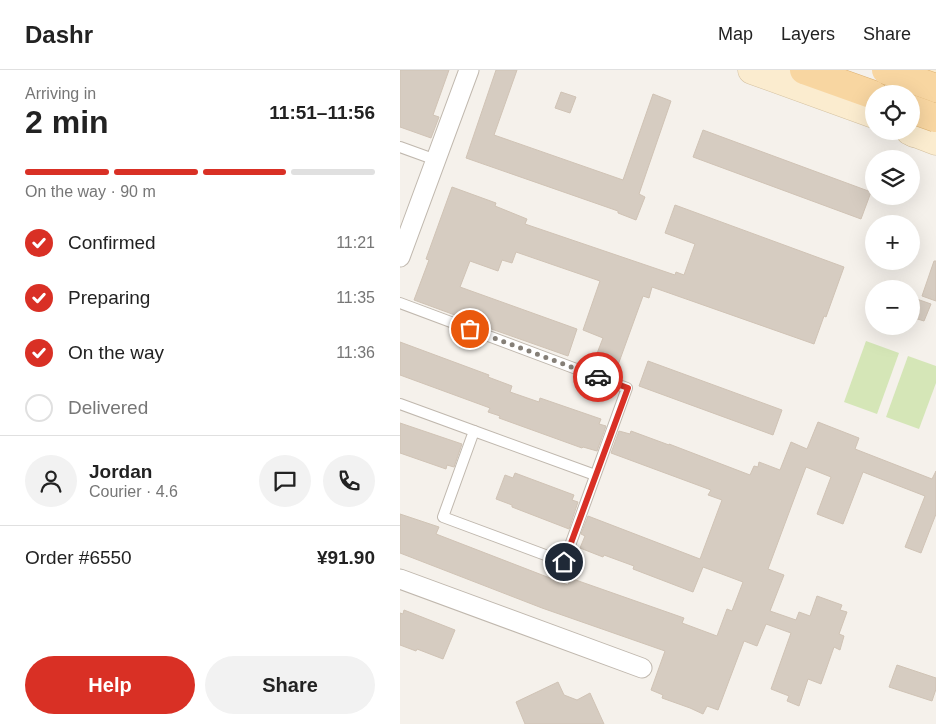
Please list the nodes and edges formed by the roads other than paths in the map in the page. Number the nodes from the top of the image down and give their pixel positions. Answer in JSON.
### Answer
{"nodes":[{"id":1,"x":469,"y":70,"type":"edge"},
{"id":2,"x":752,"y":70,"type":"edge"},
{"id":3,"x":804,"y":70,"type":"edge"},
{"id":4,"x":886,"y":70,"type":"edge"},
{"id":5,"x":936,"y":70,"type":"edge"},
{"id":6,"x":936,"y":88,"type":"edge"},
{"id":7,"x":865,"y":92,"type":"edge"},
{"id":8,"x":865,"y":111,"type":"edge"},
{"id":9,"x":924,"y":127,"type":"edge"},
{"id":10,"x":400,"y":147,"type":"edge"},
{"id":11,"x":436,"y":160,"type":"junction"},
{"id":12,"x":400,"y":257,"type":"edge"},
{"id":13,"x":400,"y":303,"type":"edge"},
{"id":14,"x":400,"y":404,"type":"edge"},
{"id":15,"x":474,"y":431,"type":"junction"},
{"id":16,"x":596,"y":476,"type":"junction"},
{"id":17,"x":400,"y":579,"type":"edge"},
{"id":18,"x":642,"y":668,"type":"dead end"}],
"edges":[{"from":1,"to":11,"type":"street"},
{"from":2,"to":8,"type":"main road"},
{"from":3,"to":7,"type":"main road"},
{"from":4,"to":6,"type":"main road","bridge":true},
{"from":5,"to":9,"type":"main road"},
{"from":10,"to":11,"type":"lane"},
{"from":11,"to":12,"type":"street"},
{"from":13,"to":16,"type":"lane"},
{"from":14,"to":15,"type":"lane"},
{"from":15,"to":16,"type":"lane"},
{"from":15,"to":16,"type":"lane"},
{"from":17,"to":18,"type":"street"}]}
